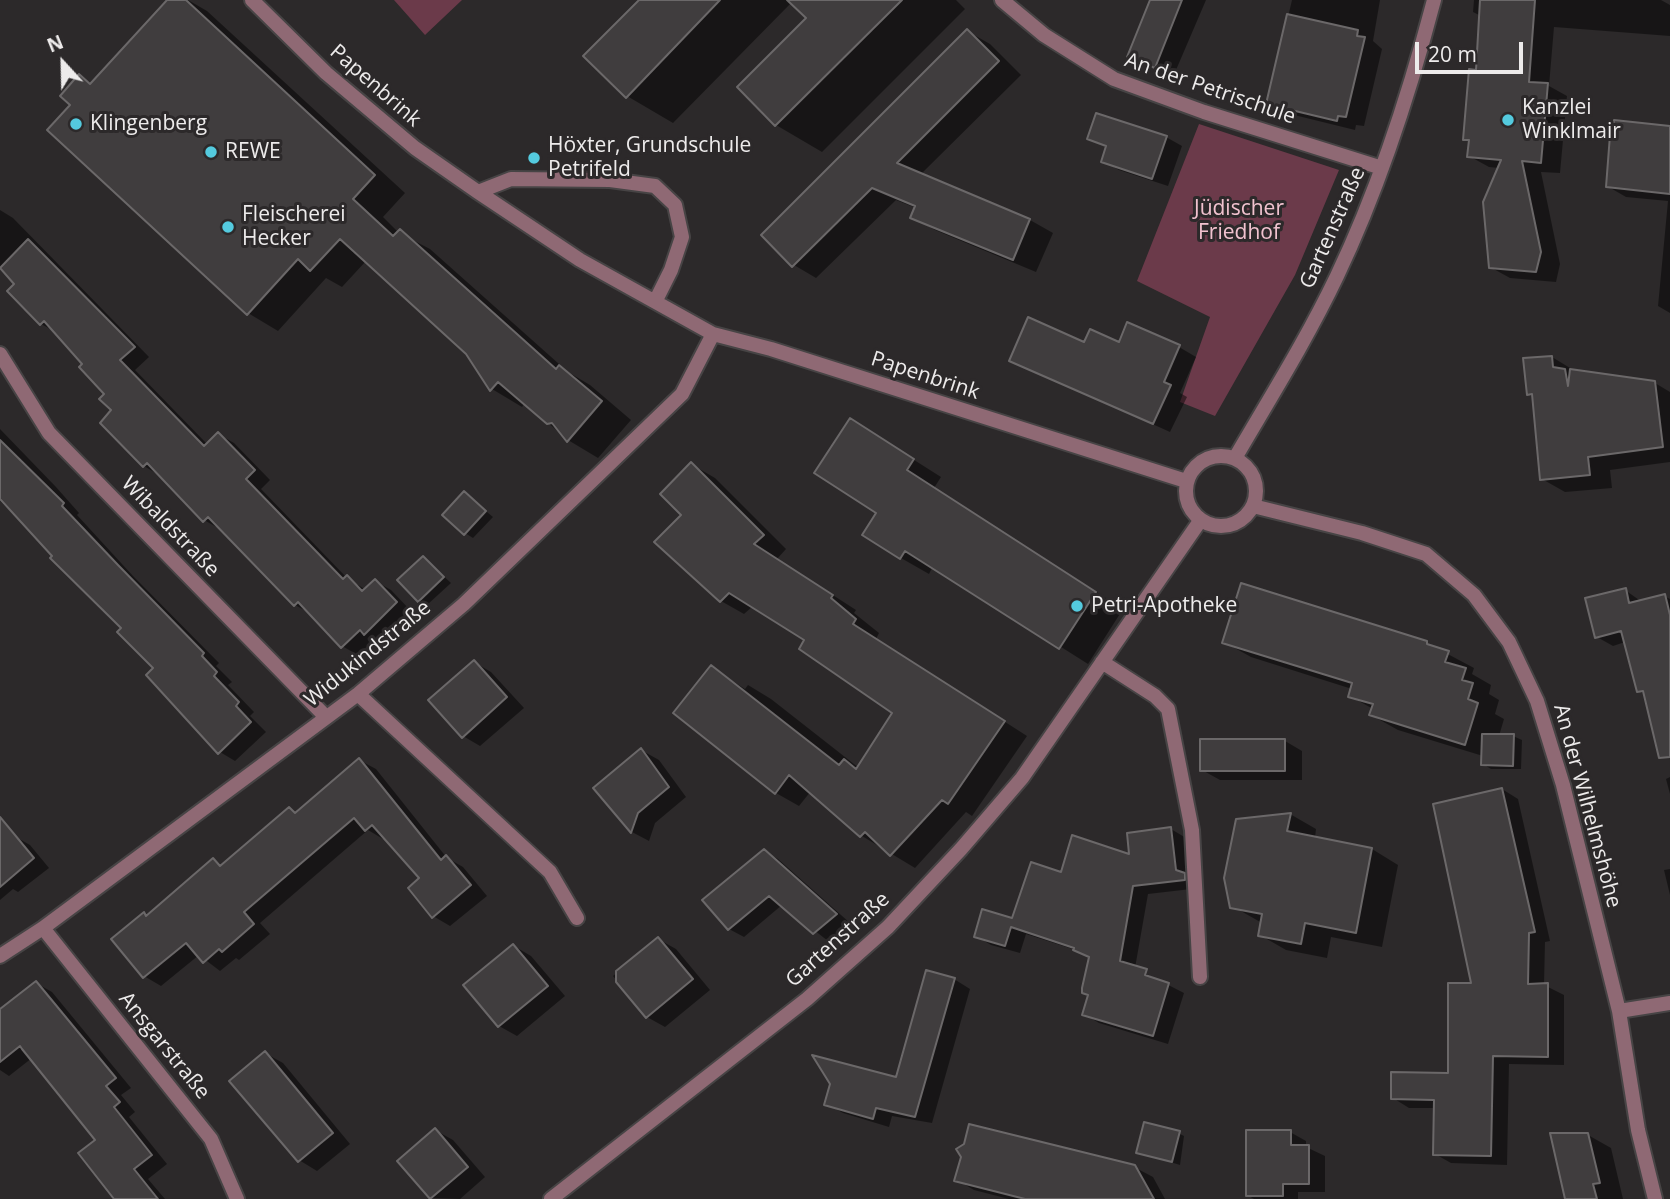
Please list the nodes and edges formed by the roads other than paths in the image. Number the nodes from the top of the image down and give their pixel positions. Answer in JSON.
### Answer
{"nodes":[{"id":1,"x":252,"y":0,"type":"edge"},
{"id":2,"x":1002,"y":0,"type":"edge"},
{"id":3,"x":1434,"y":0,"type":"edge"},
{"id":4,"x":1382,"y":168,"type":"junction"},
{"id":5,"x":478,"y":192,"type":"junction"},
{"id":6,"x":656,"y":300,"type":"junction"},
{"id":7,"x":713,"y":334,"type":"junction"},
{"id":8,"x":0,"y":354,"type":"edge"},
{"id":9,"x":1235,"y":458,"type":"junction"},
{"id":10,"x":1186,"y":481,"type":"junction"},
{"id":11,"x":1253,"y":506,"type":"junction"},
{"id":12,"x":1200,"y":520,"type":"junction"},
{"id":13,"x":1102,"y":662,"type":"junction"},
{"id":14,"x":358,"y":694,"type":"junction"},
{"id":15,"x":325,"y":716,"type":"junction"},
{"id":16,"x":577,"y":918,"type":"dead end"},
{"id":17,"x":43,"y":928,"type":"junction"},
{"id":18,"x":0,"y":956,"type":"edge"},
{"id":19,"x":1200,"y":977,"type":"dead end"},
{"id":20,"x":1670,"y":1003,"type":"edge"},
{"id":21,"x":1619,"y":1011,"type":"junction"},
{"id":22,"x":237,"y":1199,"type":"edge"},
{"id":23,"x":551,"y":1199,"type":"edge"},
{"id":24,"x":1656,"y":1199,"type":"edge"}],
"edges":[{"from":1,"to":5,"type":"street","name":"Papenbrink"},
{"from":2,"to":4,"type":"street","name":"An der Petrischule"},
{"from":3,"to":4,"type":"street","name":"Gartenstraße"},
{"from":4,"to":9,"type":"street","name":"Gartenstraße"},
{"from":5,"to":6,"type":"street","name":"Papenbrink"},
{"from":5,"to":6,"type":"street"},
{"from":6,"to":7,"type":"street","name":"Papenbrink"},
{"from":7,"to":10,"type":"street","name":"Papenbrink"},
{"from":7,"to":14,"type":"street","name":"Widukindstraße"},
{"from":8,"to":15,"type":"street","name":"Wibaldstraße"},
{"from":9,"to":10,"type":"street"},
{"from":9,"to":11,"type":"street"},
{"from":10,"to":12,"type":"street"},
{"from":11,"to":12,"type":"street"},
{"from":11,"to":21,"type":"street","name":"An der Wilhelmshöhe"},
{"from":12,"to":13,"type":"street","name":"Gartenstraße"},
{"from":13,"to":19,"type":"street"},
{"from":13,"to":23,"type":"street","name":"Gartenstraße"},
{"from":14,"to":15,"type":"street","name":"Widukindstraße"},
{"from":14,"to":16,"type":"street"},
{"from":15,"to":17,"type":"street","name":"Widukindstraße"},
{"from":17,"to":18,"type":"street","name":"Widukindstraße"},
{"from":17,"to":22,"type":"street","name":"Ansgarstraße"},
{"from":20,"to":21,"type":"street"},
{"from":21,"to":24,"type":"street","name":"An der Wilhelmshöhe"}]}
